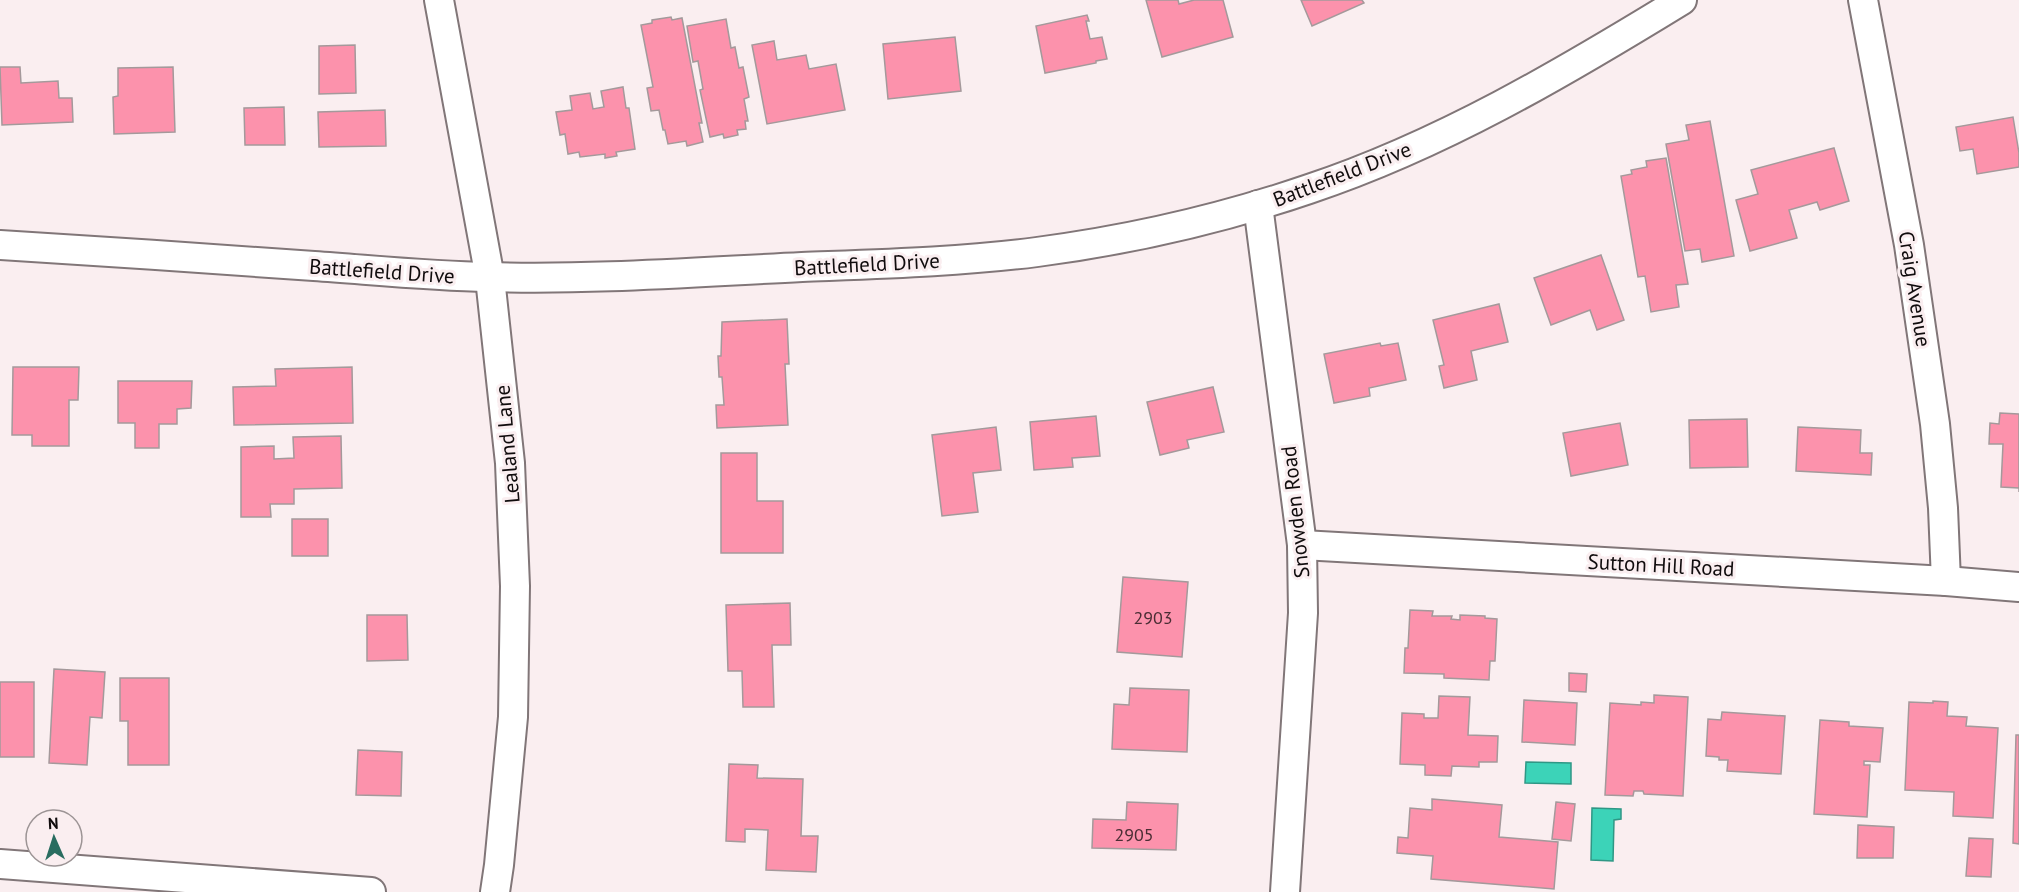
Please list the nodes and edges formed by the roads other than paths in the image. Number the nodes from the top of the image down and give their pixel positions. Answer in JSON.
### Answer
{"nodes":[{"id":1,"x":439,"y":0,"type":"edge"},
{"id":2,"x":1682,"y":0,"type":"edge"},
{"id":3,"x":1863,"y":0,"type":"edge"},
{"id":4,"x":1258,"y":205,"type":"junction"},
{"id":5,"x":0,"y":245,"type":"edge"},
{"id":6,"x":490,"y":278,"type":"junction"},
{"id":7,"x":1302,"y":545,"type":"junction"},
{"id":8,"x":1946,"y":581,"type":"junction"},
{"id":9,"x":2019,"y":587,"type":"edge"},
{"id":10,"x":0,"y":864,"type":"edge"},
{"id":11,"x":371,"y":892,"type":"edge"},
{"id":12,"x":495,"y":892,"type":"edge"},
{"id":13,"x":1285,"y":892,"type":"edge"}],
"edges":[{"from":1,"to":6,"type":"street","name":"Lealand Lane"},
{"from":2,"to":4,"type":"street","name":"Battlefield Drive"},
{"from":3,"to":8,"type":"street","name":"Craig Avenue"},
{"from":4,"to":6,"type":"street","name":"Battlefield Drive"},
{"from":4,"to":7,"type":"street","name":"Snowden Road"},
{"from":5,"to":6,"type":"street","name":"Battlefield Drive"},
{"from":6,"to":12,"type":"street","name":"Lealand Lane"},
{"from":7,"to":8,"type":"street","name":"Sutton Hill Road"},
{"from":7,"to":13,"type":"street","name":"Snowden Road"},
{"from":8,"to":9,"type":"street","name":"Sutton Hill Road"},
{"from":10,"to":11,"type":"street"}]}
